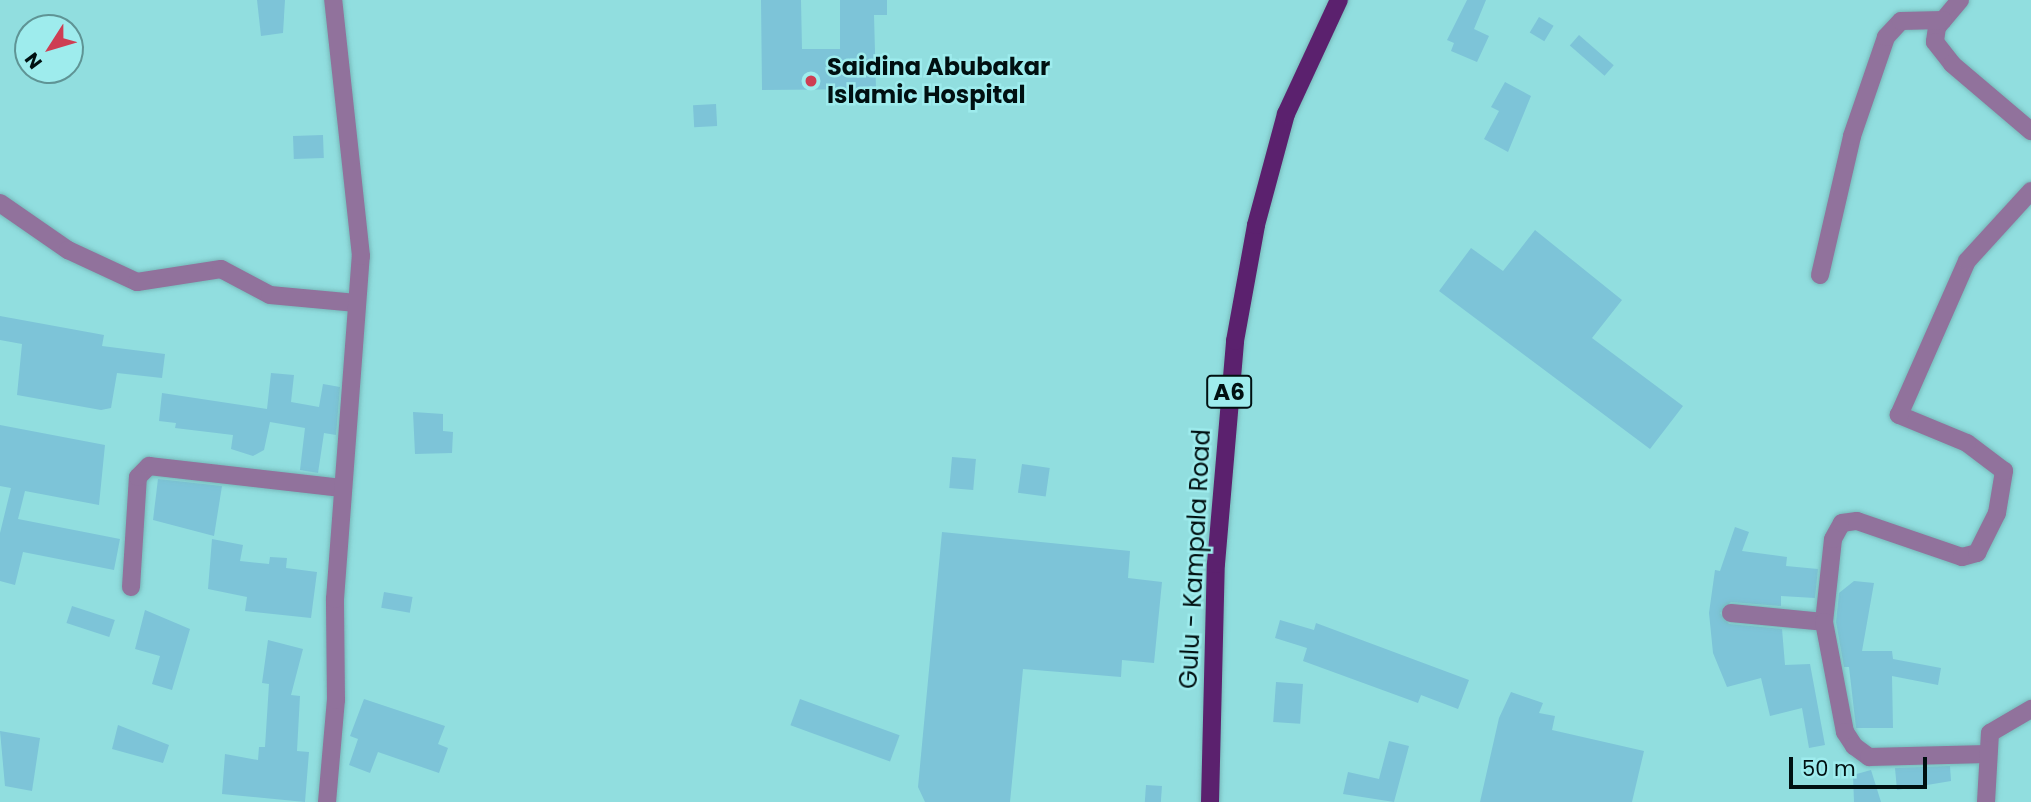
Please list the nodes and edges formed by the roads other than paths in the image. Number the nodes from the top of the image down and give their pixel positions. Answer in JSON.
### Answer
{"nodes":[{"id":1,"x":333,"y":0,"type":"edge"},
{"id":2,"x":1339,"y":0,"type":"edge"},
{"id":3,"x":1960,"y":0,"type":"edge"},
{"id":4,"x":1942,"y":20,"type":"junction"},
{"id":5,"x":2031,"y":131,"type":"edge"},
{"id":6,"x":2031,"y":191,"type":"edge"},
{"id":7,"x":0,"y":203,"type":"edge"},
{"id":8,"x":1819,"y":275,"type":"dead end"},
{"id":9,"x":358,"y":303,"type":"junction"},
{"id":10,"x":342,"y":488,"type":"junction"},
{"id":11,"x":131,"y":587,"type":"dead end"},
{"id":12,"x":1731,"y":613,"type":"dead end"},
{"id":13,"x":1824,"y":622,"type":"junction"},
{"id":14,"x":2031,"y":709,"type":"edge"},
{"id":15,"x":1987,"y":754,"type":"junction"},
{"id":16,"x":327,"y":802,"type":"edge"},
{"id":17,"x":1210,"y":802,"type":"edge"},
{"id":18,"x":1986,"y":802,"type":"edge"}],
"edges":[{"from":1,"to":9,"type":"street"},
{"from":2,"to":17,"type":"main road","name":"Gulu - Kampala Road","number":"A6"},
{"from":3,"to":4,"type":"street"},
{"from":4,"to":5,"type":"street"},
{"from":4,"to":8,"type":"street"},
{"from":6,"to":13,"type":"street"},
{"from":7,"to":9,"type":"street"},
{"from":9,"to":10,"type":"street"},
{"from":10,"to":11,"type":"street"},
{"from":10,"to":16,"type":"street"},
{"from":12,"to":13,"type":"street"},
{"from":13,"to":15,"type":"street"},
{"from":14,"to":15,"type":"street"},
{"from":15,"to":18,"type":"street"}]}
